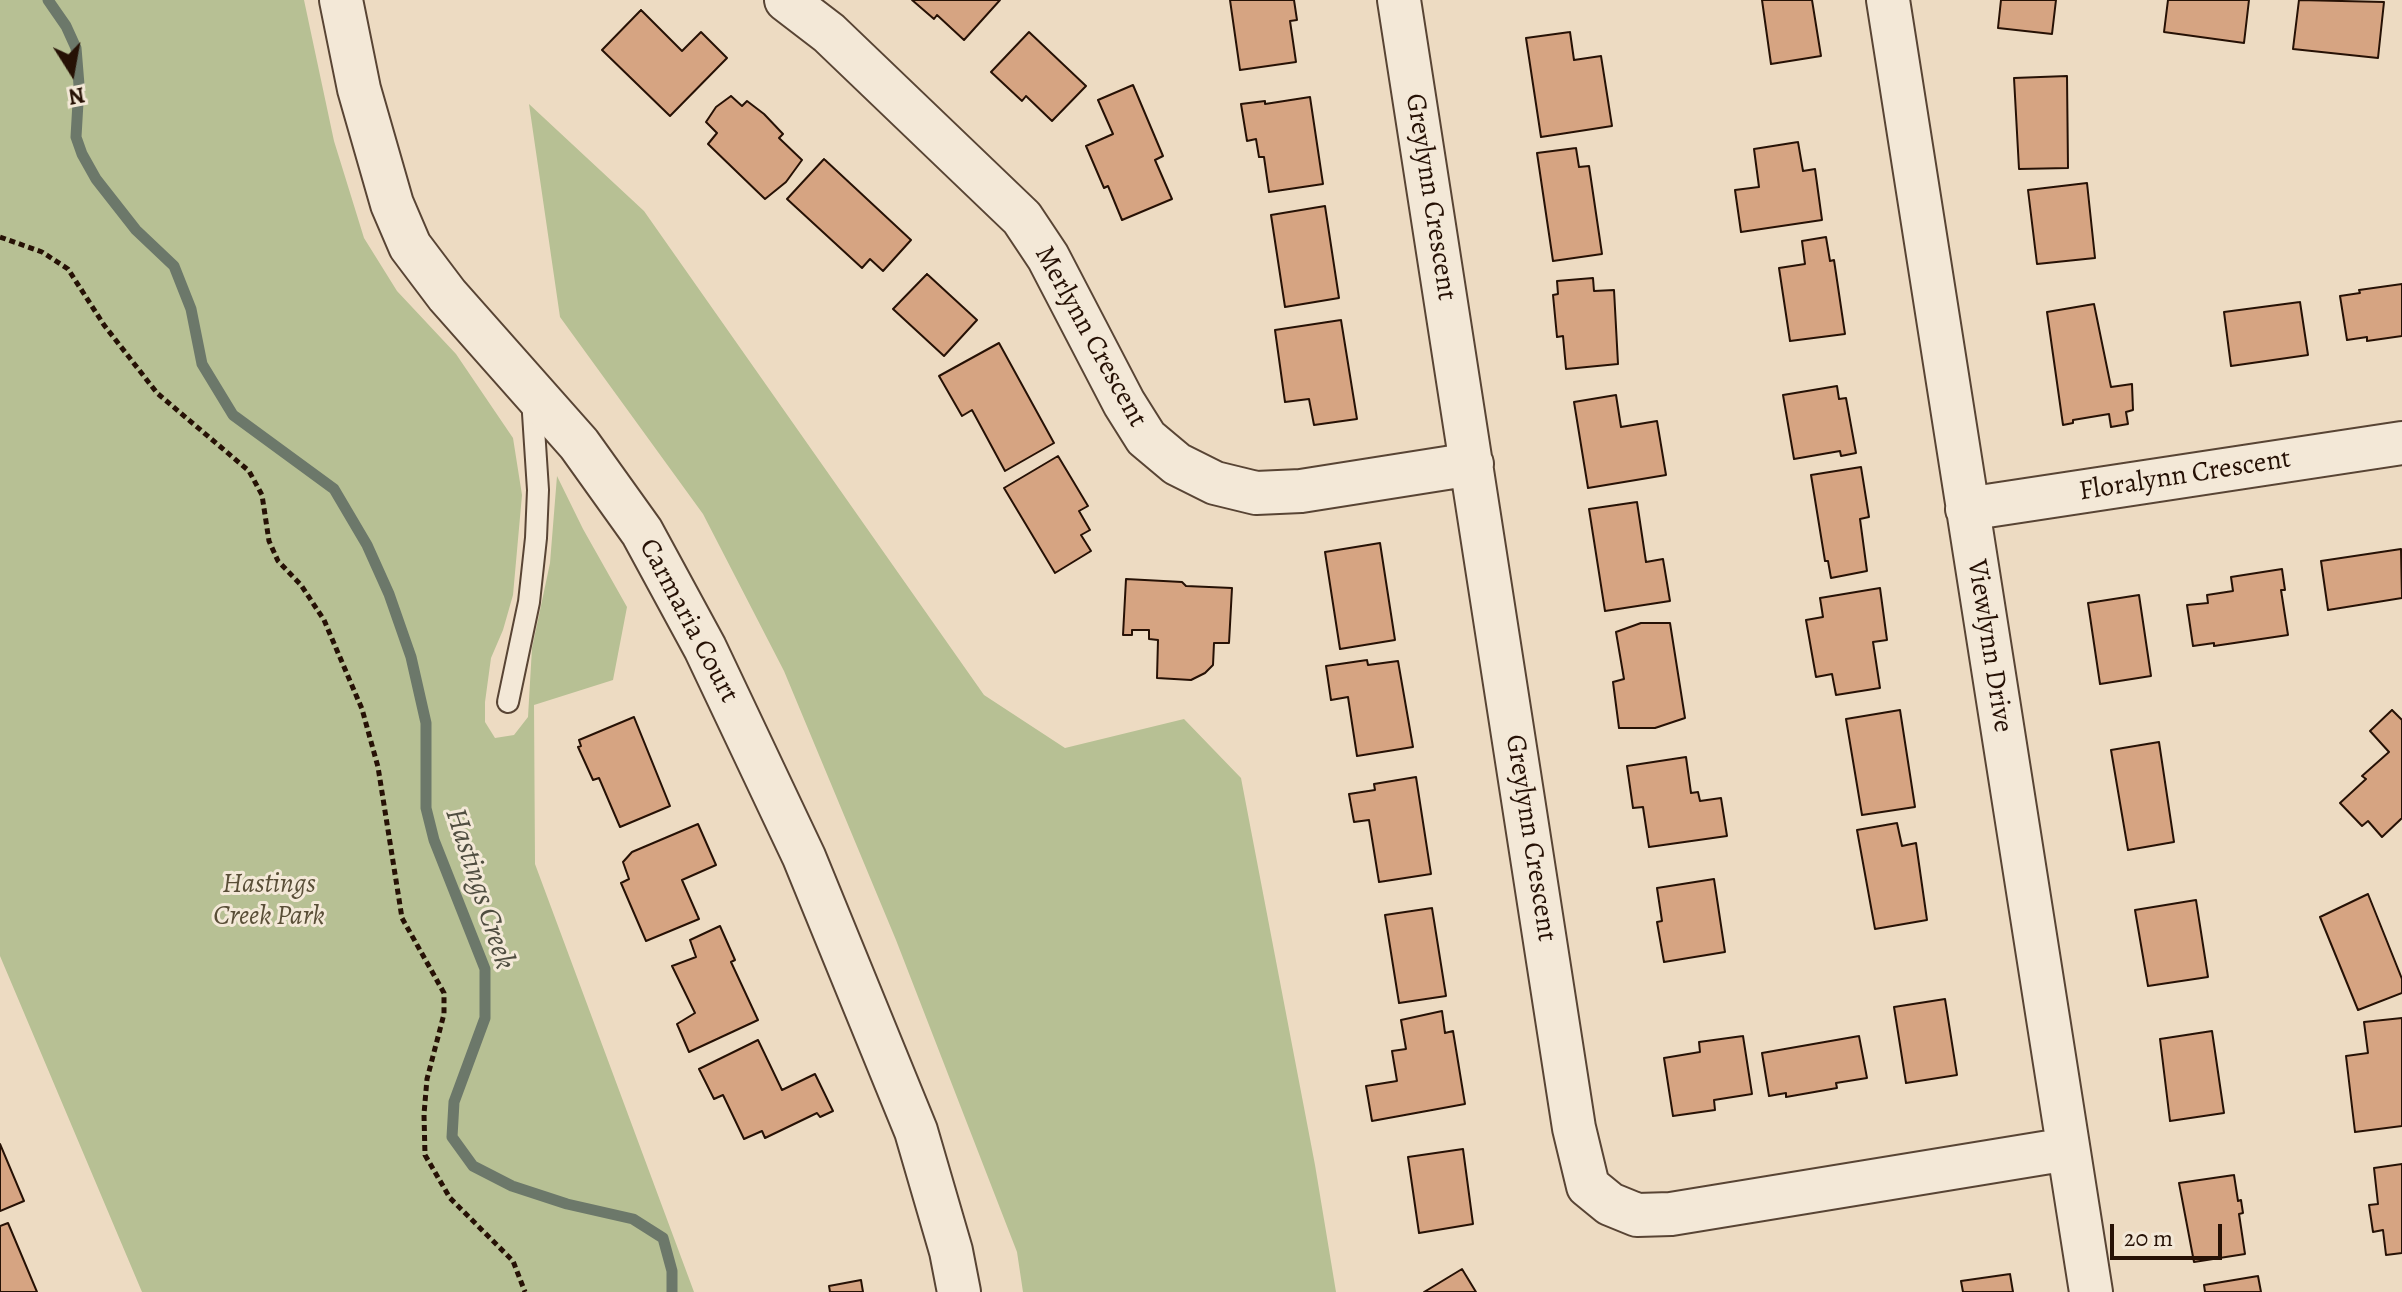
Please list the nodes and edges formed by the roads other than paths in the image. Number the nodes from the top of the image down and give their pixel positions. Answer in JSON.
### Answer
{"nodes":[{"id":1,"x":341,"y":0,"type":"edge"},
{"id":2,"x":786,"y":0,"type":"edge"},
{"id":3,"x":1399,"y":0,"type":"edge"},
{"id":4,"x":1888,"y":0,"type":"edge"},
{"id":5,"x":532,"y":390,"type":"junction"},
{"id":6,"x":2402,"y":443,"type":"edge"},
{"id":7,"x":1472,"y":464,"type":"junction"},
{"id":8,"x":1967,"y":509,"type":"junction"},
{"id":9,"x":508,"y":702,"type":"dead end"},
{"id":10,"x":2068,"y":1149,"type":"junction"},
{"id":11,"x":959,"y":1292,"type":"edge"},
{"id":12,"x":2091,"y":1292,"type":"edge"}],
"edges":[{"from":1,"to":5,"type":"street","name":"Carmaria Court"},
{"from":2,"to":7,"type":"street","name":"Merlynn Crescent"},
{"from":3,"to":7,"type":"street","name":"Greylynn Crescent"},
{"from":4,"to":8,"type":"street","name":"Viewlynn Drive"},
{"from":5,"to":9,"type":"lane"},
{"from":5,"to":11,"type":"street","name":"Carmaria Court"},
{"from":6,"to":8,"type":"street","name":"Floralynn Crescent"},
{"from":7,"to":10,"type":"street","name":"Greylynn Crescent"},
{"from":8,"to":10,"type":"street","name":"Viewlynn Drive"},
{"from":10,"to":12,"type":"street","name":"Viewlynn Drive"}]}
